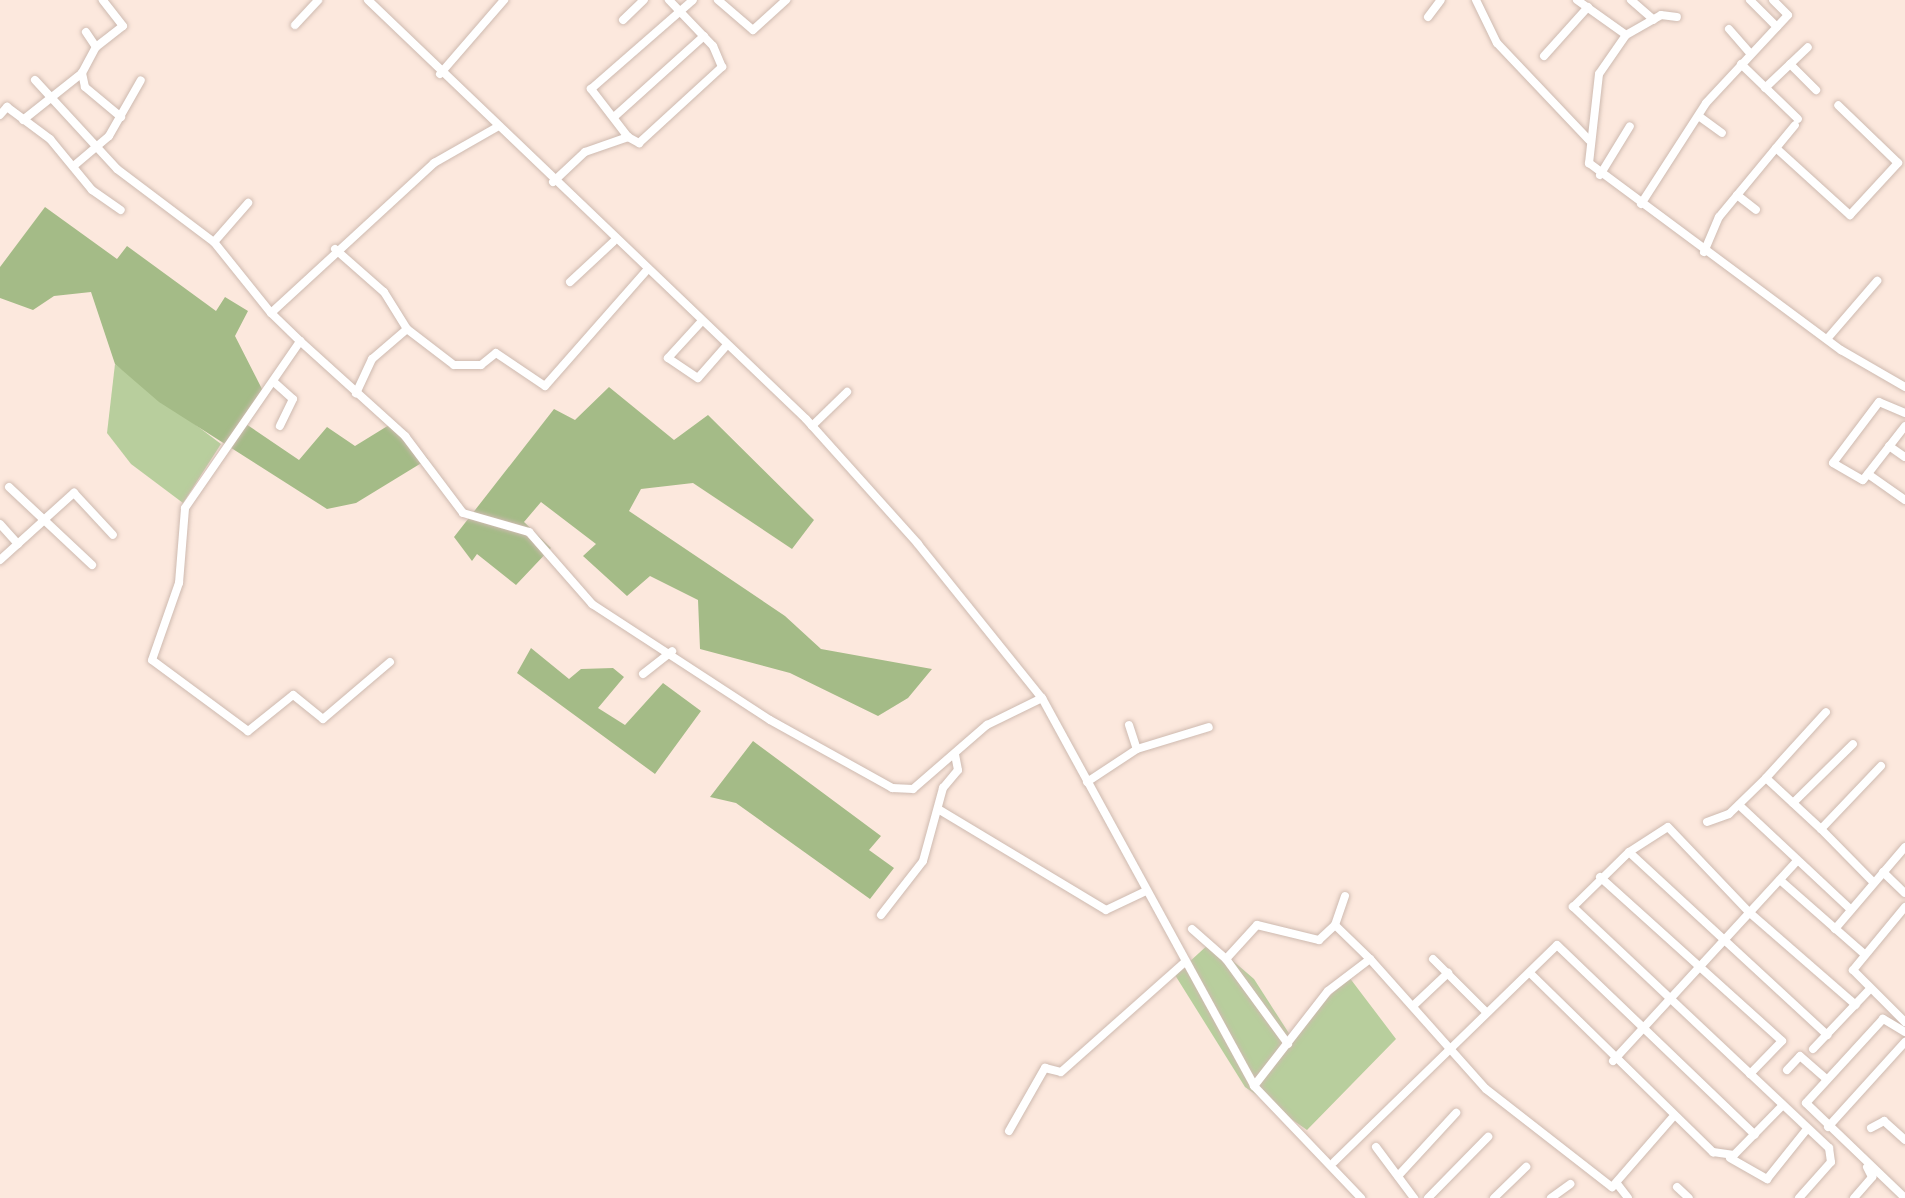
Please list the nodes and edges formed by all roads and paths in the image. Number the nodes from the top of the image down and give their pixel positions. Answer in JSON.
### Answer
{"nodes":[{"id":1,"x":103,"y":0,"type":"edge"},
{"id":2,"x":318,"y":0,"type":"edge"},
{"id":3,"x":368,"y":0,"type":"edge"},
{"id":4,"x":504,"y":0,"type":"edge"},
{"id":5,"x":625,"y":0,"type":"edge"},
{"id":6,"x":644,"y":0,"type":"edge"},
{"id":7,"x":669,"y":0,"type":"edge"},
{"id":8,"x":693,"y":0,"type":"edge"},
{"id":9,"x":718,"y":0,"type":"edge"},
{"id":10,"x":786,"y":0,"type":"edge"},
{"id":11,"x":1441,"y":0,"type":"edge"},
{"id":12,"x":1476,"y":0,"type":"edge"},
{"id":13,"x":1577,"y":0,"type":"edge"},
{"id":14,"x":1631,"y":0,"type":"edge"},
{"id":15,"x":1750,"y":0,"type":"edge"},
{"id":16,"x":1773,"y":0,"type":"edge"},
{"id":17,"x":1588,"y":7,"type":"junction"},
{"id":18,"x":635,"y":10,"type":"junction"},
{"id":19,"x":680,"y":11,"type":"junction"},
{"id":20,"x":1428,"y":17,"type":"dead end"},
{"id":21,"x":1677,"y":17,"type":"dead end"},
{"id":22,"x":623,"y":20,"type":"dead end"},
{"id":23,"x":1654,"y":20,"type":"junction"},
{"id":24,"x":295,"y":25,"type":"dead end"},
{"id":25,"x":1777,"y":27,"type":"junction"},
{"id":26,"x":1729,"y":29,"type":"dead end"},
{"id":27,"x":86,"y":32,"type":"dead end"},
{"id":28,"x":1626,"y":35,"type":"junction"},
{"id":29,"x":704,"y":36,"type":"junction"},
{"id":30,"x":96,"y":47,"type":"junction"},
{"id":31,"x":1808,"y":47,"type":"dead end"},
{"id":32,"x":1751,"y":54,"type":"junction"},
{"id":33,"x":1544,"y":56,"type":"dead end"},
{"id":34,"x":1741,"y":64,"type":"junction"},
{"id":35,"x":1790,"y":64,"type":"junction"},
{"id":36,"x":82,"y":73,"type":"junction"},
{"id":37,"x":440,"y":74,"type":"junction"},
{"id":38,"x":35,"y":80,"type":"dead end"},
{"id":39,"x":141,"y":80,"type":"dead end"},
{"id":40,"x":1765,"y":88,"type":"junction"},
{"id":41,"x":1816,"y":90,"type":"dead end"},
{"id":42,"x":49,"y":98,"type":"junction"},
{"id":43,"x":1838,"y":105,"type":"dead end"},
{"id":44,"x":0,"y":115,"type":"edge"},
{"id":45,"x":121,"y":117,"type":"junction"},
{"id":46,"x":614,"y":117,"type":"junction"},
{"id":47,"x":1700,"y":117,"type":"junction"},
{"id":48,"x":23,"y":120,"type":"junction"},
{"id":49,"x":1630,"y":126,"type":"dead end"},
{"id":50,"x":497,"y":127,"type":"junction"},
{"id":51,"x":1722,"y":133,"type":"dead end"},
{"id":52,"x":628,"y":137,"type":"junction"},
{"id":53,"x":1589,"y":140,"type":"junction"},
{"id":54,"x":95,"y":148,"type":"junction"},
{"id":55,"x":1776,"y":148,"type":"junction"},
{"id":56,"x":76,"y":164,"type":"junction"},
{"id":57,"x":1600,"y":175,"type":"junction"},
{"id":58,"x":553,"y":182,"type":"junction"},
{"id":59,"x":1737,"y":195,"type":"junction"},
{"id":60,"x":248,"y":203,"type":"dead end"},
{"id":61,"x":1641,"y":204,"type":"junction"},
{"id":62,"x":121,"y":210,"type":"dead end"},
{"id":63,"x":1756,"y":210,"type":"dead end"},
{"id":64,"x":214,"y":242,"type":"junction"},
{"id":65,"x":613,"y":242,"type":"junction"},
{"id":66,"x":335,"y":249,"type":"junction"},
{"id":67,"x":1704,"y":252,"type":"junction"},
{"id":68,"x":645,"y":272,"type":"junction"},
{"id":69,"x":1877,"y":281,"type":"dead end"},
{"id":70,"x":570,"y":282,"type":"dead end"},
{"id":71,"x":271,"y":313,"type":"junction"},
{"id":72,"x":701,"y":322,"type":"junction"},
{"id":73,"x":407,"y":329,"type":"junction"},
{"id":74,"x":1827,"y":339,"type":"junction"},
{"id":75,"x":300,"y":341,"type":"junction"},
{"id":76,"x":727,"y":345,"type":"junction"},
{"id":77,"x":275,"y":383,"type":"junction"},
{"id":78,"x":1904,"y":384,"type":"edge"},
{"id":79,"x":847,"y":392,"type":"dead end"},
{"id":80,"x":356,"y":394,"type":"junction"},
{"id":81,"x":1905,"y":413,"type":"edge"},
{"id":82,"x":280,"y":426,"type":"dead end"},
{"id":83,"x":812,"y":426,"type":"junction"},
{"id":84,"x":1905,"y":426,"type":"edge"},
{"id":85,"x":1889,"y":446,"type":"junction"},
{"id":86,"x":1905,"y":457,"type":"edge"},
{"id":87,"x":1868,"y":474,"type":"junction"},
{"id":88,"x":9,"y":487,"type":"dead end"},
{"id":89,"x":1905,"y":500,"type":"edge"},
{"id":90,"x":44,"y":520,"type":"junction"},
{"id":91,"x":0,"y":524,"type":"edge"},
{"id":92,"x":113,"y":535,"type":"dead end"},
{"id":93,"x":18,"y":544,"type":"junction"},
{"id":94,"x":0,"y":560,"type":"edge"},
{"id":95,"x":92,"y":565,"type":"dead end"},
{"id":96,"x":672,"y":651,"type":"junction"},
{"id":97,"x":390,"y":662,"type":"dead end"},
{"id":98,"x":643,"y":674,"type":"dead end"},
{"id":99,"x":1042,"y":698,"type":"junction"},
{"id":100,"x":1826,"y":712,"type":"dead end"},
{"id":101,"x":1129,"y":725,"type":"dead end"},
{"id":102,"x":1209,"y":727,"type":"dead end"},
{"id":103,"x":1853,"y":744,"type":"dead end"},
{"id":104,"x":1137,"y":749,"type":"junction"},
{"id":105,"x":955,"y":755,"type":"junction"},
{"id":106,"x":1881,"y":766,"type":"dead end"},
{"id":107,"x":1766,"y":778,"type":"junction"},
{"id":108,"x":1087,"y":782,"type":"junction"},
{"id":109,"x":1793,"y":803,"type":"junction"},
{"id":110,"x":1739,"y":805,"type":"junction"},
{"id":111,"x":938,"y":809,"type":"junction"},
{"id":112,"x":1707,"y":822,"type":"dead end"},
{"id":113,"x":1821,"y":829,"type":"junction"},
{"id":114,"x":1905,"y":847,"type":"edge"},
{"id":115,"x":1629,"y":852,"type":"junction"},
{"id":116,"x":1796,"y":862,"type":"junction"},
{"id":117,"x":1883,"y":872,"type":"junction"},
{"id":118,"x":1600,"y":877,"type":"junction"},
{"id":119,"x":1780,"y":880,"type":"junction"},
{"id":120,"x":1873,"y":882,"type":"junction"},
{"id":121,"x":1146,"y":891,"type":"junction"},
{"id":122,"x":1905,"y":893,"type":"edge"},
{"id":123,"x":1345,"y":896,"type":"dead end"},
{"id":124,"x":1905,"y":907,"type":"edge"},
{"id":125,"x":1849,"y":908,"type":"junction"},
{"id":126,"x":1750,"y":913,"type":"junction"},
{"id":127,"x":881,"y":915,"type":"dead end"},
{"id":128,"x":1335,"y":925,"type":"junction"},
{"id":129,"x":1192,"y":929,"type":"dead end"},
{"id":130,"x":1835,"y":929,"type":"junction"},
{"id":131,"x":1726,"y":939,"type":"junction"},
{"id":132,"x":1863,"y":953,"type":"junction"},
{"id":133,"x":1226,"y":959,"type":"junction"},
{"id":134,"x":1370,"y":959,"type":"junction"},
{"id":135,"x":1433,"y":959,"type":"dead end"},
{"id":136,"x":1185,"y":962,"type":"junction"},
{"id":137,"x":1700,"y":968,"type":"junction"},
{"id":138,"x":1448,"y":973,"type":"junction"},
{"id":139,"x":1531,"y":974,"type":"junction"},
{"id":140,"x":1869,"y":990,"type":"junction"},
{"id":141,"x":1669,"y":997,"type":"junction"},
{"id":142,"x":1414,"y":1005,"type":"junction"},
{"id":143,"x":1856,"y":1005,"type":"junction"},
{"id":144,"x":1486,"y":1012,"type":"junction"},
{"id":145,"x":1905,"y":1022,"type":"edge"},
{"id":146,"x":1645,"y":1026,"type":"junction"},
{"id":147,"x":1905,"y":1032,"type":"edge"},
{"id":148,"x":1827,"y":1035,"type":"junction"},
{"id":149,"x":1905,"y":1042,"type":"edge"},
{"id":150,"x":1288,"y":1044,"type":"junction"},
{"id":151,"x":1444,"y":1048,"type":"junction"},
{"id":152,"x":1813,"y":1049,"type":"dead end"},
{"id":153,"x":1613,"y":1061,"type":"junction"},
{"id":154,"x":1787,"y":1070,"type":"dead end"},
{"id":155,"x":1750,"y":1074,"type":"junction"},
{"id":156,"x":1825,"y":1078,"type":"junction"},
{"id":157,"x":1254,"y":1086,"type":"junction"},
{"id":158,"x":1783,"y":1105,"type":"junction"},
{"id":159,"x":1456,"y":1113,"type":"dead end"},
{"id":160,"x":1672,"y":1118,"type":"junction"},
{"id":161,"x":1828,"y":1127,"type":"junction"},
{"id":162,"x":1871,"y":1128,"type":"dead end"},
{"id":163,"x":1807,"y":1129,"type":"junction"},
{"id":164,"x":1009,"y":1131,"type":"dead end"},
{"id":165,"x":1755,"y":1135,"type":"junction"},
{"id":166,"x":1488,"y":1137,"type":"dead end"},
{"id":167,"x":1905,"y":1140,"type":"edge"},
{"id":168,"x":1376,"y":1147,"type":"dead end"},
{"id":169,"x":1833,"y":1157,"type":"junction"},
{"id":170,"x":1730,"y":1158,"type":"junction"},
{"id":171,"x":1334,"y":1162,"type":"junction"},
{"id":172,"x":1526,"y":1167,"type":"dead end"},
{"id":173,"x":1398,"y":1176,"type":"junction"},
{"id":174,"x":1570,"y":1184,"type":"dead end"},
{"id":175,"x":1618,"y":1185,"type":"junction"},
{"id":176,"x":1677,"y":1187,"type":"dead end"},
{"id":177,"x":1903,"y":1196,"type":"edge"},
{"id":178,"x":1361,"y":1198,"type":"edge"},
{"id":179,"x":1414,"y":1198,"type":"edge"},
{"id":180,"x":1428,"y":1198,"type":"edge"},
{"id":181,"x":1494,"y":1198,"type":"edge"},
{"id":182,"x":1551,"y":1198,"type":"edge"},
{"id":183,"x":1628,"y":1198,"type":"edge"},
{"id":184,"x":1689,"y":1198,"type":"edge"},
{"id":185,"x":1799,"y":1198,"type":"edge"},
{"id":186,"x":1854,"y":1198,"type":"edge"}],
"edges":[{"from":1,"to":30,"type":"street"},
{"from":2,"to":24,"type":"street"},
{"from":3,"to":37,"type":"street"},
{"from":4,"to":37,"type":"street"},
{"from":5,"to":18,"type":"street"},
{"from":6,"to":18,"type":"street"},
{"from":7,"to":19,"type":"street"},
{"from":8,"to":19,"type":"street"},
{"from":9,"to":10,"type":"street"},
{"from":11,"to":20,"type":"street"},
{"from":12,"to":53,"type":"street"},
{"from":13,"to":17,"type":"street"},
{"from":14,"to":23,"type":"street"},
{"from":15,"to":25,"type":"street"},
{"from":16,"to":25,"type":"street"},
{"from":17,"to":28,"type":"street"},
{"from":17,"to":33,"type":"street"},
{"from":18,"to":22,"type":"street"},
{"from":19,"to":29,"type":"street"},
{"from":19,"to":46,"type":"street"},
{"from":21,"to":23,"type":"street"},
{"from":23,"to":28,"type":"street"},
{"from":25,"to":32,"type":"street"},
{"from":26,"to":32,"type":"street"},
{"from":27,"to":30,"type":"street"},
{"from":28,"to":53,"type":"street"},
{"from":29,"to":46,"type":"street"},
{"from":29,"to":52,"type":"street"},
{"from":30,"to":36,"type":"street"},
{"from":31,"to":35,"type":"street"},
{"from":32,"to":34,"type":"street"},
{"from":34,"to":40,"type":"street"},
{"from":34,"to":47,"type":"street"},
{"from":35,"to":40,"type":"street"},
{"from":35,"to":41,"type":"street"},
{"from":36,"to":42,"type":"street"},
{"from":36,"to":45,"type":"street"},
{"from":37,"to":50,"type":"street"},
{"from":38,"to":42,"type":"street"},
{"from":39,"to":45,"type":"street"},
{"from":40,"to":55,"type":"street"},
{"from":42,"to":48,"type":"street"},
{"from":42,"to":54,"type":"street"},
{"from":43,"to":55,"type":"street"},
{"from":44,"to":48,"type":"street"},
{"from":45,"to":54,"type":"street"},
{"from":46,"to":52,"type":"street"},
{"from":47,"to":51,"type":"street"},
{"from":47,"to":61,"type":"street"},
{"from":48,"to":56,"type":"street"},
{"from":49,"to":57,"type":"street"},
{"from":50,"to":58,"type":"street"},
{"from":50,"to":66,"type":"street"},
{"from":52,"to":58,"type":"street"},
{"from":53,"to":57,"type":"street"},
{"from":54,"to":56,"type":"street"},
{"from":54,"to":64,"type":"street"},
{"from":55,"to":59,"type":"street"},
{"from":56,"to":62,"type":"street"},
{"from":57,"to":61,"type":"street"},
{"from":58,"to":65,"type":"street"},
{"from":59,"to":63,"type":"street"},
{"from":59,"to":67,"type":"street"},
{"from":60,"to":64,"type":"street"},
{"from":61,"to":67,"type":"street"},
{"from":64,"to":71,"type":"street"},
{"from":65,"to":68,"type":"street"},
{"from":65,"to":70,"type":"street"},
{"from":66,"to":71,"type":"street"},
{"from":66,"to":73,"type":"street"},
{"from":67,"to":74,"type":"street"},
{"from":68,"to":72,"type":"street"},
{"from":68,"to":73,"type":"street"},
{"from":69,"to":74,"type":"street"},
{"from":71,"to":75,"type":"street"},
{"from":72,"to":76,"type":"street"},
{"from":72,"to":76,"type":"street"},
{"from":73,"to":80,"type":"street"},
{"from":74,"to":78,"type":"street"},
{"from":75,"to":77,"type":"street"},
{"from":75,"to":80,"type":"street"},
{"from":76,"to":83,"type":"street"},
{"from":77,"to":82,"type":"street"},
{"from":77,"to":97,"type":"street"},
{"from":79,"to":83,"type":"street"},
{"from":80,"to":96,"type":"street"},
{"from":81,"to":87,"type":"street"},
{"from":83,"to":99,"type":"street"},
{"from":84,"to":85,"type":"street"},
{"from":85,"to":86,"type":"street"},
{"from":85,"to":87,"type":"street"},
{"from":87,"to":89,"type":"street"},
{"from":88,"to":90,"type":"street"},
{"from":90,"to":92,"type":"street"},
{"from":90,"to":93,"type":"street"},
{"from":90,"to":95,"type":"street"},
{"from":91,"to":93,"type":"street"},
{"from":93,"to":94,"type":"street"},
{"from":96,"to":98,"type":"street"},
{"from":96,"to":105,"type":"street"},
{"from":99,"to":105,"type":"street"},
{"from":99,"to":108,"type":"street"},
{"from":100,"to":107,"type":"street"},
{"from":101,"to":104,"type":"street"},
{"from":102,"to":104,"type":"street"},
{"from":103,"to":109,"type":"street"},
{"from":104,"to":108,"type":"street"},
{"from":105,"to":111,"type":"street"},
{"from":106,"to":113,"type":"street"},
{"from":107,"to":109,"type":"street"},
{"from":107,"to":110,"type":"street"},
{"from":108,"to":121,"type":"street"},
{"from":109,"to":113,"type":"street"},
{"from":110,"to":112,"type":"street"},
{"from":110,"to":116,"type":"street"},
{"from":111,"to":121,"type":"street"},
{"from":111,"to":127,"type":"street"},
{"from":113,"to":120,"type":"street"},
{"from":114,"to":117,"type":"street"},
{"from":115,"to":118,"type":"street"},
{"from":115,"to":126,"type":"street"},
{"from":115,"to":131,"type":"street"},
{"from":116,"to":119,"type":"street"},
{"from":116,"to":125,"type":"street"},
{"from":117,"to":120,"type":"street"},
{"from":117,"to":122,"type":"street"},
{"from":118,"to":137,"type":"street"},
{"from":118,"to":141,"type":"street"},
{"from":119,"to":126,"type":"street"},
{"from":119,"to":130,"type":"street"},
{"from":120,"to":125,"type":"street"},
{"from":121,"to":136,"type":"street"},
{"from":123,"to":128,"type":"street"},
{"from":124,"to":132,"type":"street"},
{"from":125,"to":130,"type":"street"},
{"from":126,"to":131,"type":"street"},
{"from":126,"to":143,"type":"street"},
{"from":128,"to":133,"type":"street"},
{"from":128,"to":134,"type":"street"},
{"from":129,"to":133,"type":"street"},
{"from":130,"to":132,"type":"street"},
{"from":131,"to":137,"type":"street"},
{"from":131,"to":148,"type":"street"},
{"from":132,"to":140,"type":"street"},
{"from":133,"to":150,"type":"street"},
{"from":134,"to":142,"type":"street"},
{"from":134,"to":150,"type":"street"},
{"from":135,"to":138,"type":"street"},
{"from":136,"to":157,"type":"street"},
{"from":136,"to":164,"type":"street"},
{"from":137,"to":141,"type":"street"},
{"from":137,"to":155,"type":"street"},
{"from":138,"to":142,"type":"street"},
{"from":138,"to":144,"type":"street"},
{"from":139,"to":144,"type":"street"},
{"from":139,"to":146,"type":"street"},
{"from":139,"to":153,"type":"street"},
{"from":140,"to":143,"type":"street"},
{"from":140,"to":145,"type":"street"},
{"from":141,"to":146,"type":"street"},
{"from":141,"to":155,"type":"street"},
{"from":142,"to":151,"type":"street"},
{"from":143,"to":148,"type":"street"},
{"from":144,"to":151,"type":"street"},
{"from":146,"to":153,"type":"street"},
{"from":146,"to":165,"type":"street"},
{"from":147,"to":156,"type":"street"},
{"from":148,"to":152,"type":"street"},
{"from":149,"to":161,"type":"street"},
{"from":150,"to":157,"type":"street"},
{"from":151,"to":171,"type":"street"},
{"from":151,"to":175,"type":"street"},
{"from":153,"to":160,"type":"street"},
{"from":154,"to":156,"type":"street"},
{"from":155,"to":158,"type":"street"},
{"from":156,"to":161,"type":"street"},
{"from":157,"to":171,"type":"street"},
{"from":158,"to":163,"type":"street"},
{"from":158,"to":165,"type":"street"},
{"from":159,"to":173,"type":"street"},
{"from":160,"to":170,"type":"street"},
{"from":160,"to":175,"type":"street"},
{"from":161,"to":177,"type":"street"},
{"from":162,"to":167,"type":"street"},
{"from":163,"to":169,"type":"street"},
{"from":163,"to":170,"type":"street"},
{"from":165,"to":170,"type":"street"},
{"from":166,"to":180,"type":"street"},
{"from":168,"to":173,"type":"street"},
{"from":169,"to":185,"type":"street"},
{"from":169,"to":186,"type":"street"},
{"from":171,"to":178,"type":"street"},
{"from":172,"to":181,"type":"street"},
{"from":173,"to":179,"type":"street"},
{"from":174,"to":182,"type":"street"},
{"from":175,"to":183,"type":"street"},
{"from":176,"to":184,"type":"street"}]}
